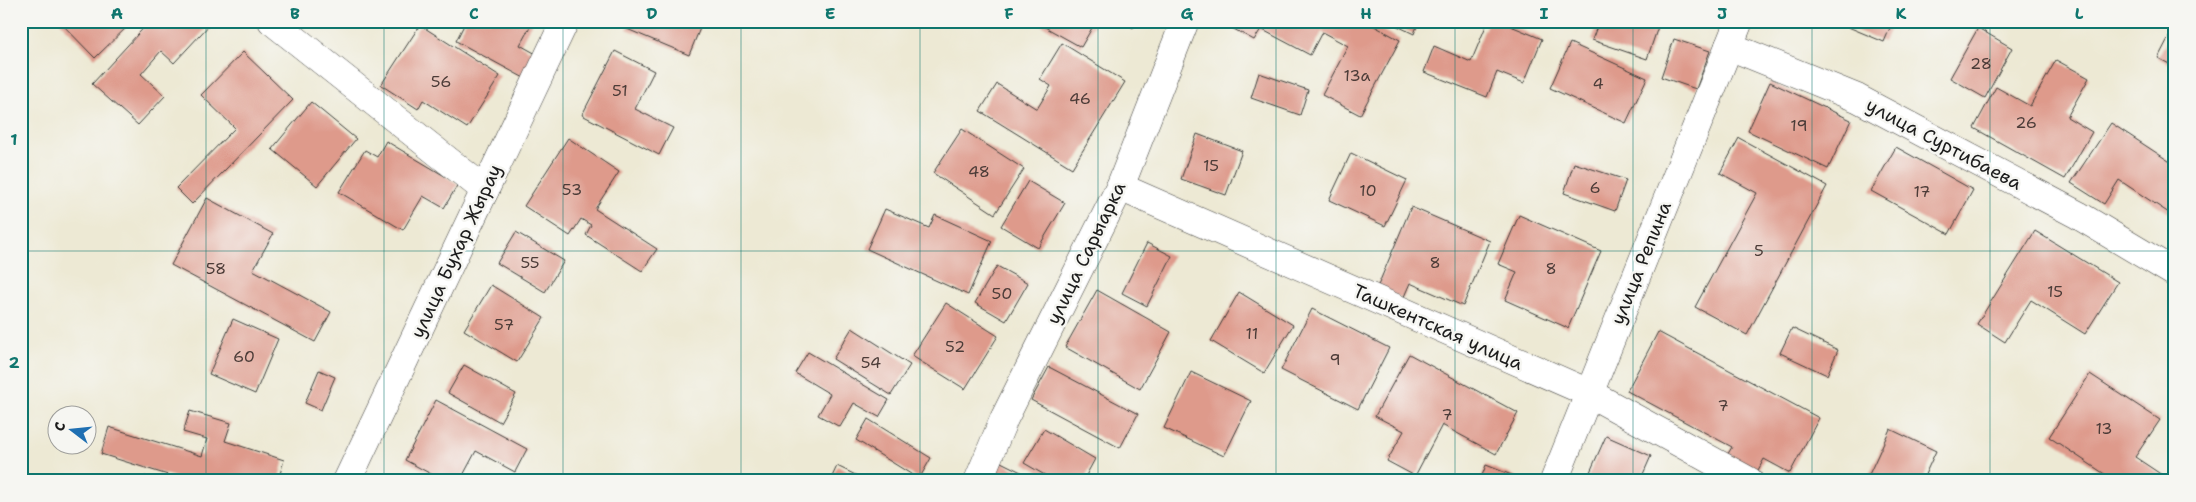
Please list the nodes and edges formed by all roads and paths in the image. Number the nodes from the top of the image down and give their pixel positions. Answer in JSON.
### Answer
{"nodes":[{"id":1,"x":272,"y":21,"type":"edge"},
{"id":2,"x":565,"y":21,"type":"edge"},
{"id":3,"x":1184,"y":21,"type":"edge"},
{"id":4,"x":1739,"y":21,"type":"edge"},
{"id":5,"x":1729,"y":46,"type":"junction"},
{"id":6,"x":1120,"y":187,"type":"junction"},
{"id":7,"x":485,"y":190,"type":"junction"},
{"id":8,"x":2175,"y":273,"type":"edge"},
{"id":9,"x":1589,"y":393,"type":"junction"},
{"id":10,"x":347,"y":481,"type":"edge"},
{"id":11,"x":978,"y":481,"type":"edge"},
{"id":12,"x":1554,"y":481,"type":"edge"},
{"id":13,"x":1749,"y":481,"type":"edge"}],
"edges":[{"from":1,"to":7,"type":"street"},
{"from":2,"to":7,"type":"street","name":"улица Бухар Жырау"},
{"from":3,"to":6,"type":"street","name":"улица Сарыарка"},
{"from":4,"to":5,"type":"street"},
{"from":5,"to":8,"type":"street","name":"улица Суртибаева"},
{"from":5,"to":9,"type":"street","name":"улица Репина"},
{"from":6,"to":9,"type":"street","name":"Ташкентская улица"},
{"from":6,"to":11,"type":"street","name":"улица Сарыарка"},
{"from":7,"to":10,"type":"street","name":"улица Бухар Жырау"},
{"from":9,"to":12,"type":"street","name":"улица Репина"},
{"from":9,"to":13,"type":"street","name":"Ташкентская улица"}]}
